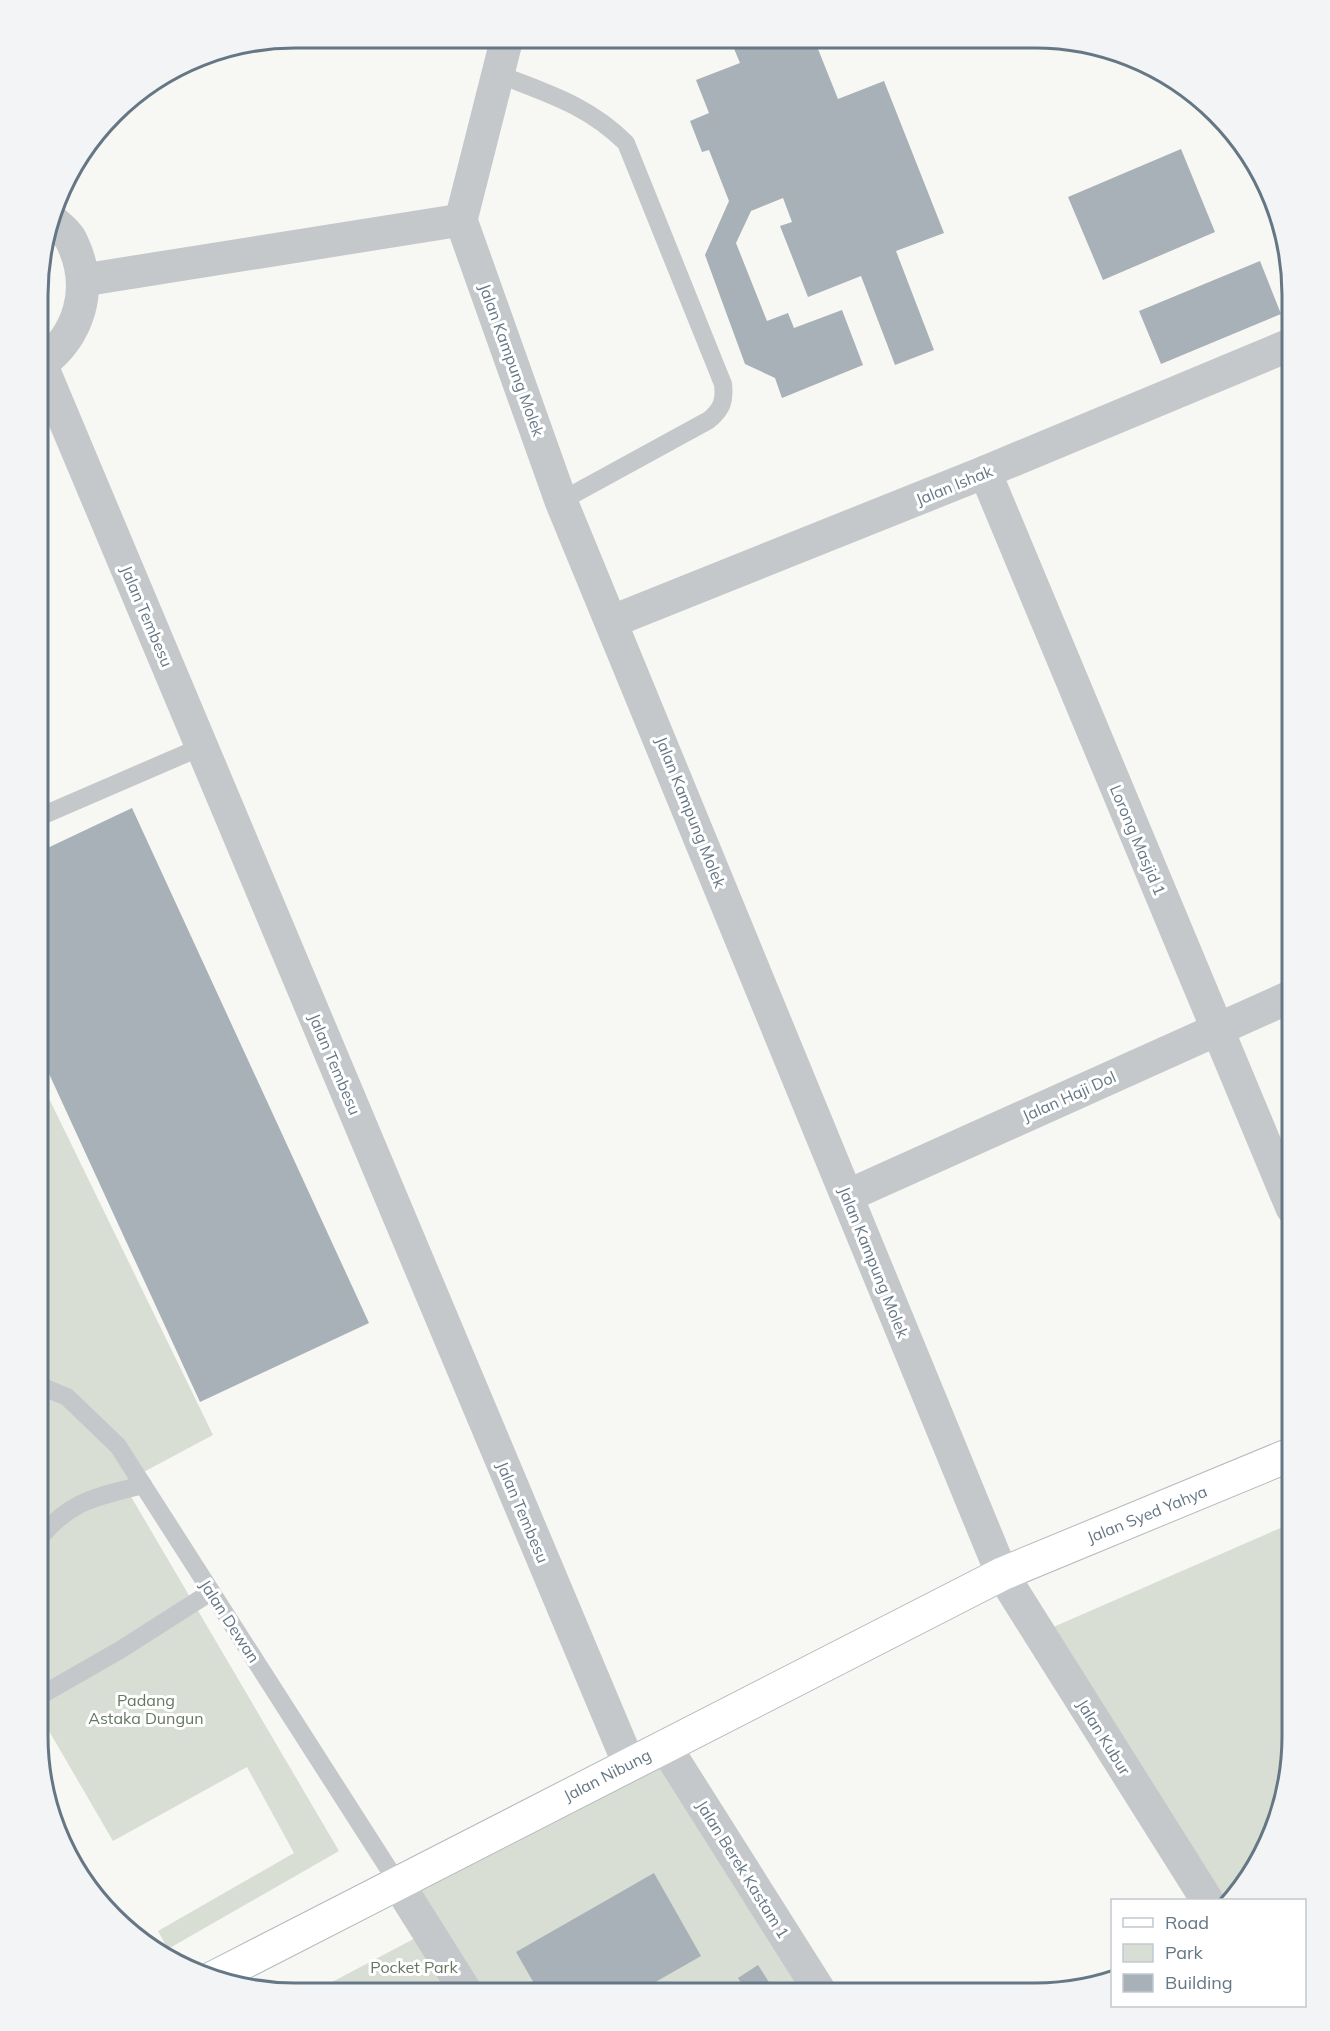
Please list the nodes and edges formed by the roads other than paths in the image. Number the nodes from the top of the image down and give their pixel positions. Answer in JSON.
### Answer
{"nodes":[{"id":1,"x":504,"y":48,"type":"edge"},
{"id":2,"x":498,"y":74,"type":"junction"},
{"id":3,"x":462,"y":220,"type":"junction"},
{"id":4,"x":58,"y":226,"type":"edge"},
{"id":5,"x":84,"y":280,"type":"junction"},
{"id":6,"x":1282,"y":349,"type":"edge"},
{"id":7,"x":48,"y":358,"type":"edge"},
{"id":8,"x":48,"y":384,"type":"edge"},
{"id":9,"x":985,"y":472,"type":"junction"},
{"id":10,"x":561,"y":501,"type":"junction"},
{"id":11,"x":613,"y":621,"type":"junction"},
{"id":12,"x":201,"y":747,"type":"junction"},
{"id":13,"x":48,"y":813,"type":"edge"},
{"id":14,"x":1282,"y":1000,"type":"edge"},
{"id":15,"x":1217,"y":1029,"type":"junction"},
{"id":16,"x":1282,"y":1184,"type":"edge"},
{"id":17,"x":846,"y":1196,"type":"junction"},
{"id":18,"x":48,"y":1389,"type":"edge"},
{"id":19,"x":1282,"y":1458,"type":"edge"},
{"id":20,"x":143,"y":1485,"type":"junction"},
{"id":21,"x":48,"y":1529,"type":"edge"},
{"id":22,"x":1002,"y":1574,"type":"junction"},
{"id":23,"x":211,"y":1592,"type":"junction"},
{"id":24,"x":48,"y":1690,"type":"edge"},
{"id":25,"x":665,"y":1746,"type":"junction"},
{"id":26,"x":629,"y":1764,"type":"junction"},
{"id":27,"x":397,"y":1882,"type":"junction"},
{"id":28,"x":1206,"y":1899,"type":"edge"},
{"id":29,"x":223,"y":1973,"type":"edge"},
{"id":30,"x":460,"y":1983,"type":"edge"},
{"id":31,"x":815,"y":1983,"type":"edge"}],
"edges":[{"from":1,"to":2,"type":"street"},
{"from":2,"to":3,"type":"street"},
{"from":2,"to":10,"type":"lane"},
{"from":3,"to":5,"type":"street"},
{"from":3,"to":10,"type":"street","name":"Jalan Kampung Molek"},
{"from":4,"to":5,"type":"street"},
{"from":5,"to":7,"type":"street"},
{"from":6,"to":9,"type":"street","name":"Jalan Ishak"},
{"from":8,"to":12,"type":"street","name":"Jalan Tembesu"},
{"from":9,"to":11,"type":"street","name":"Jalan Ishak"},
{"from":9,"to":15,"type":"street","name":"Lorong Masjid 1"},
{"from":10,"to":11,"type":"street","name":"Jalan Kampung Molek"},
{"from":11,"to":17,"type":"street","name":"Jalan Kampung Molek"},
{"from":12,"to":13,"type":"lane"},
{"from":12,"to":26,"type":"street","name":"Jalan Tembesu"},
{"from":14,"to":15,"type":"street","name":"Jalan Haji Dol"},
{"from":15,"to":16,"type":"street","name":"Lorong Masjid 1"},
{"from":15,"to":17,"type":"street","name":"Jalan Haji Dol"},
{"from":17,"to":22,"type":"street","name":"Jalan Kampung Molek"},
{"from":18,"to":20,"type":"lane","name":"Jalan Dewan"},
{"from":19,"to":22,"type":"main road","name":"Jalan Syed Yahya"},
{"from":20,"to":21,"type":"lane"},
{"from":20,"to":23,"type":"lane","name":"Jalan Dewan"},
{"from":22,"to":25,"type":"main road","name":"Jalan Nibung"},
{"from":22,"to":28,"type":"street","name":"Jalan Kubur"},
{"from":23,"to":24,"type":"lane"},
{"from":23,"to":27,"type":"lane","name":"Jalan Dewan"},
{"from":25,"to":26,"type":"main road","name":"Jalan Nibung"},
{"from":25,"to":31,"type":"street","name":"Jalan Berek Kastam 1"},
{"from":26,"to":27,"type":"main road","name":"Jalan Nibung"},
{"from":27,"to":29,"type":"main road","name":"Jalan Nibung"},
{"from":27,"to":30,"type":"street"}]}
